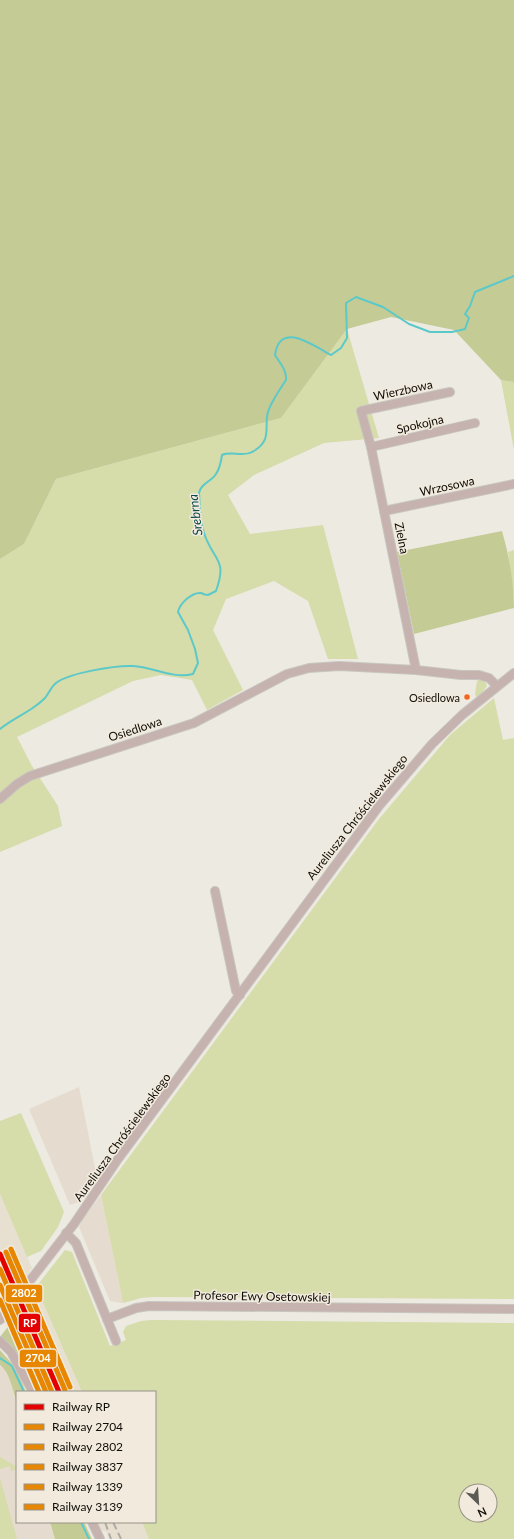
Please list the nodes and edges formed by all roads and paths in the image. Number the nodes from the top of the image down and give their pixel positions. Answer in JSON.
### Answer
{"nodes":[{"id":1,"x":450,"y":392,"type":"dead end"},
{"id":2,"x":361,"y":411,"type":"joint"},
{"id":3,"x":475,"y":423,"type":"dead end"},
{"id":4,"x":371,"y":448,"type":"junction"},
{"id":5,"x":514,"y":484,"type":"edge"},
{"id":6,"x":384,"y":511,"type":"junction"},
{"id":7,"x":416,"y":670,"type":"junction"},
{"id":8,"x":514,"y":673,"type":"edge"},
{"id":9,"x":497,"y":686,"type":"junction"},
{"id":10,"x":0,"y":799,"type":"edge"},
{"id":11,"x":215,"y":891,"type":"dead end"},
{"id":12,"x":240,"y":995,"type":"junction"},
{"id":13,"x":66,"y":1233,"type":"junction"},
{"id":14,"x":22,"y":1291,"type":"tunnel mouth"},
{"id":15,"x":8,"y":1308,"type":"tunnel mouth"},
{"id":16,"x":514,"y":1309,"type":"edge"},
{"id":17,"x":107,"y":1319,"type":"junction"},
{"id":18,"x":0,"y":1320,"type":"edge"},
{"id":19,"x":116,"y":1341,"type":"dead end"},
{"id":20,"x":0,"y":1342,"type":"edge"},
{"id":21,"x":32,"y":1391,"type":"edge"},
{"id":22,"x":92,"y":1523,"type":"edge"},
{"id":23,"x":100,"y":1539,"type":"edge"}],
"edges":[{"from":1,"to":2,"type":"street","name":"Wierzbowa"},
{"from":2,"to":4,"type":"street","name":"Zielna"},
{"from":3,"to":4,"type":"street","name":"Spokojna"},
{"from":4,"to":6,"type":"street","name":"Zielna"},
{"from":5,"to":6,"type":"street","name":"Wrzosowa"},
{"from":6,"to":7,"type":"street","name":"Zielna"},
{"from":7,"to":9,"type":"street","name":"Osiedlowa"},
{"from":7,"to":10,"type":"street","name":"Osiedlowa"},
{"from":8,"to":9,"type":"street","name":"Aureliusza Chróścielewskiego"},
{"from":9,"to":12,"type":"street","name":"Aureliusza Chróścielewskiego"},
{"from":11,"to":12,"type":"street"},
{"from":12,"to":13,"type":"street","name":"Aureliusza Chróścielewskiego"},
{"from":13,"to":14,"type":"street","name":"Aureliusza Chróścielewskiego"},
{"from":13,"to":17,"type":"street"},
{"from":15,"to":18,"type":"street"},
{"from":16,"to":17,"type":"street","name":"Profesor Ewy Osetowskiej"},
{"from":17,"to":19,"type":"street"},
{"from":20,"to":21,"type":"street"},
{"from":22,"to":23,"type":"street"}]}
